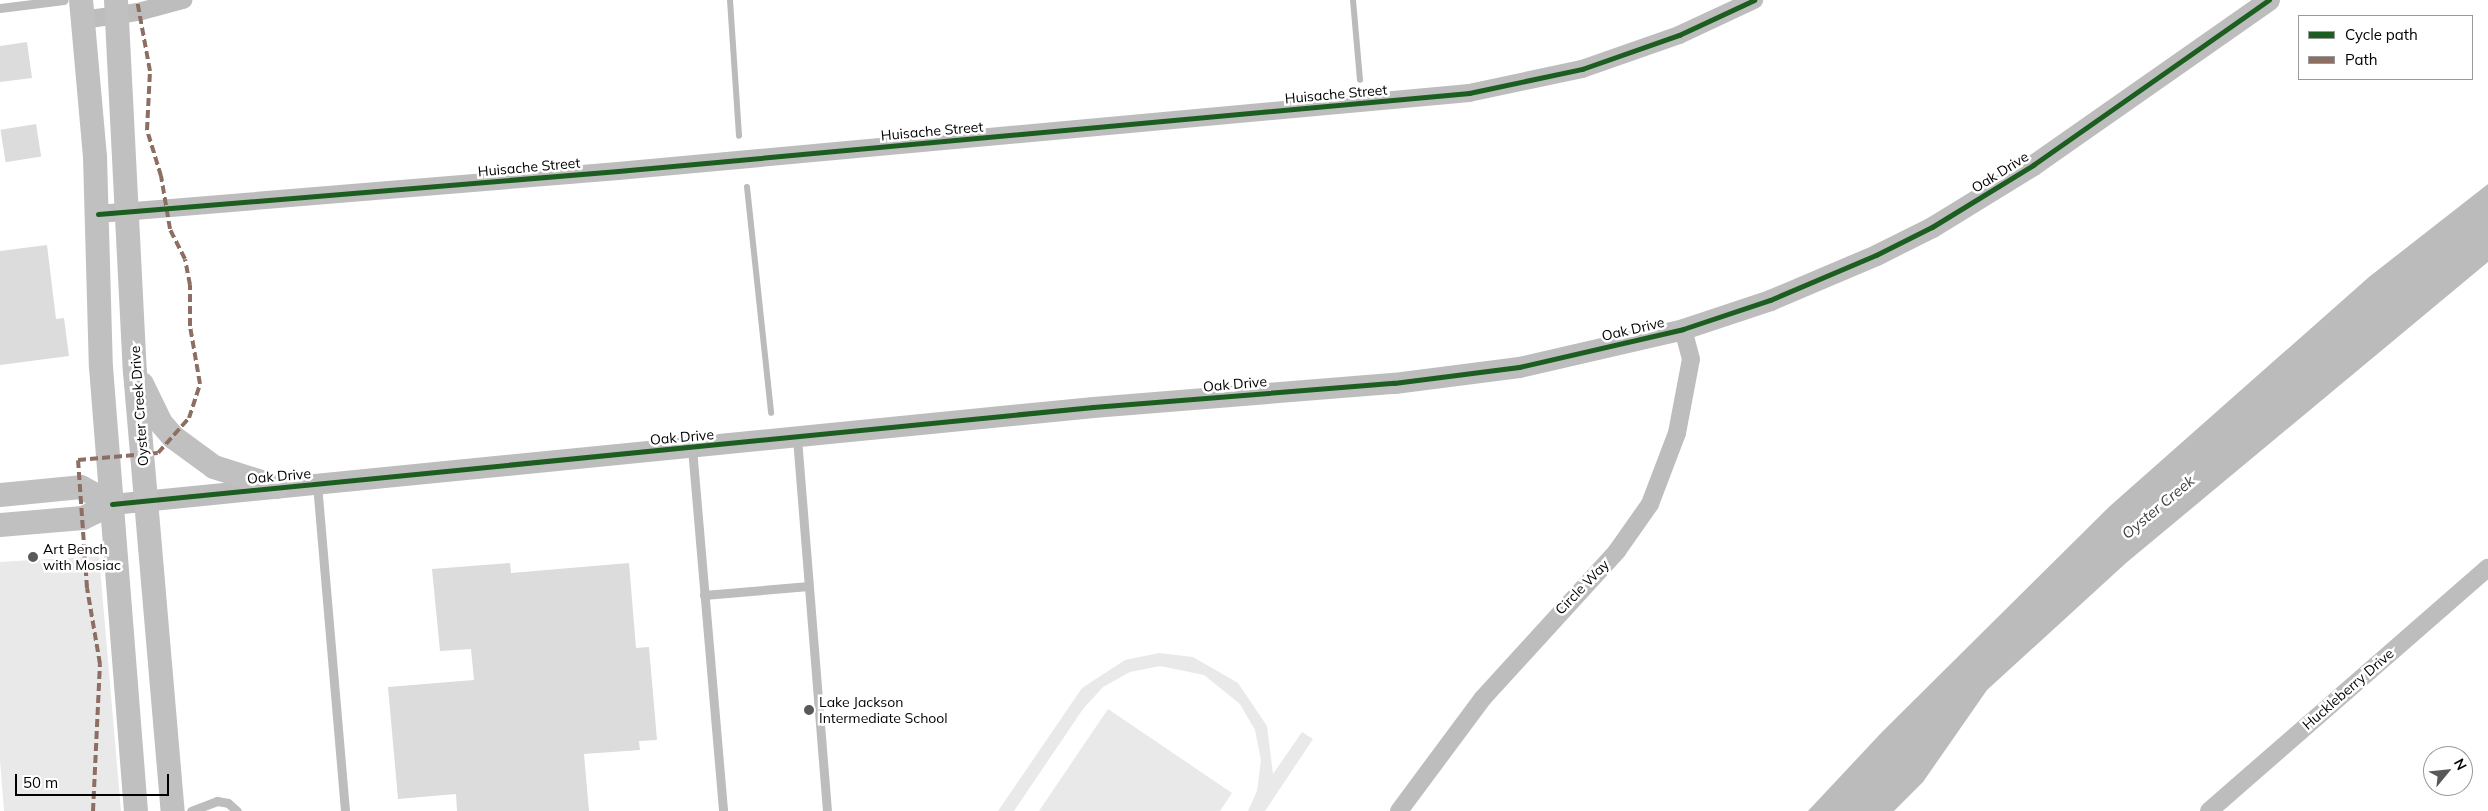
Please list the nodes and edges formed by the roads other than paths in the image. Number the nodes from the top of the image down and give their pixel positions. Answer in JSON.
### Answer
{"nodes":[{"id":1,"x":64,"y":0,"type":"edge"},
{"id":2,"x":183,"y":0,"type":"edge"},
{"id":3,"x":1754,"y":0,"type":"edge"},
{"id":4,"x":2268,"y":0,"type":"edge"},
{"id":5,"x":0,"y":8,"type":"edge"},
{"id":6,"x":116,"y":8,"type":"edge"},
{"id":7,"x":82,"y":10,"type":"edge"},
{"id":8,"x":130,"y":211,"type":"junction"},
{"id":9,"x":98,"y":214,"type":"junction"},
{"id":10,"x":1683,"y":328,"type":"junction"},
{"id":11,"x":135,"y":372,"type":"junction"},
{"id":12,"x":797,"y":438,"type":"junction"},
{"id":13,"x":692,"y":448,"type":"junction"},
{"id":14,"x":317,"y":484,"type":"junction"},
{"id":15,"x":277,"y":487,"type":"junction"},
{"id":16,"x":0,"y":495,"type":"edge"},
{"id":17,"x":146,"y":502,"type":"junction"},
{"id":18,"x":112,"y":504,"type":"junction"},
{"id":19,"x":0,"y":525,"type":"edge"},
{"id":20,"x":2488,"y":568,"type":"edge"},
{"id":21,"x":809,"y":586,"type":"junction"},
{"id":22,"x":704,"y":595,"type":"junction"},
{"id":23,"x":136,"y":811,"type":"edge"},
{"id":24,"x":173,"y":811,"type":"edge"},
{"id":25,"x":191,"y":811,"type":"edge"},
{"id":26,"x":237,"y":811,"type":"edge"},
{"id":27,"x":345,"y":811,"type":"edge"},
{"id":28,"x":723,"y":811,"type":"edge"},
{"id":29,"x":827,"y":811,"type":"edge"},
{"id":30,"x":1399,"y":811,"type":"edge"},
{"id":31,"x":2209,"y":811,"type":"edge"}],
"edges":[{"from":1,"to":5,"type":"lane"},
{"from":2,"to":6,"type":"street"},
{"from":3,"to":8,"type":"street","name":"Huisache Street"},
{"from":4,"to":10,"type":"street","name":"Oak Drive"},
{"from":6,"to":7,"type":"street"},
{"from":6,"to":8,"type":"main road","name":"Oyster Creek Drive"},
{"from":7,"to":9,"type":"main road"},
{"from":8,"to":9,"type":"street","name":"Huisache Street"},
{"from":8,"to":11,"type":"main road","name":"Oyster Creek Drive"},
{"from":9,"to":18,"type":"main road"},
{"from":10,"to":12,"type":"street","name":"Oak Drive"},
{"from":10,"to":30,"type":"street","name":"Circle Way"},
{"from":11,"to":15,"type":"main road"},
{"from":11,"to":17,"type":"main road","name":"Oyster Creek Drive"},
{"from":12,"to":13,"type":"street","name":"Oak Drive"},
{"from":12,"to":21,"type":"lane"},
{"from":13,"to":14,"type":"street","name":"Oak Drive"},
{"from":13,"to":22,"type":"lane"},
{"from":14,"to":15,"type":"street","name":"Oak Drive"},
{"from":14,"to":27,"type":"lane"},
{"from":15,"to":17,"type":"street","name":"Oak Drive"},
{"from":16,"to":18,"type":"main road","name":"Oak Drive"},
{"from":17,"to":18,"type":"street","name":"Oak Drive"},
{"from":17,"to":24,"type":"main road","name":"Oyster Creek Drive"},
{"from":18,"to":19,"type":"main road","name":"Oak Drive"},
{"from":18,"to":23,"type":"main road"},
{"from":20,"to":31,"type":"street","name":"Huckleberry Drive"},
{"from":21,"to":22,"type":"lane"},
{"from":21,"to":29,"type":"lane"},
{"from":22,"to":28,"type":"lane"},
{"from":25,"to":26,"type":"lane"}]}
